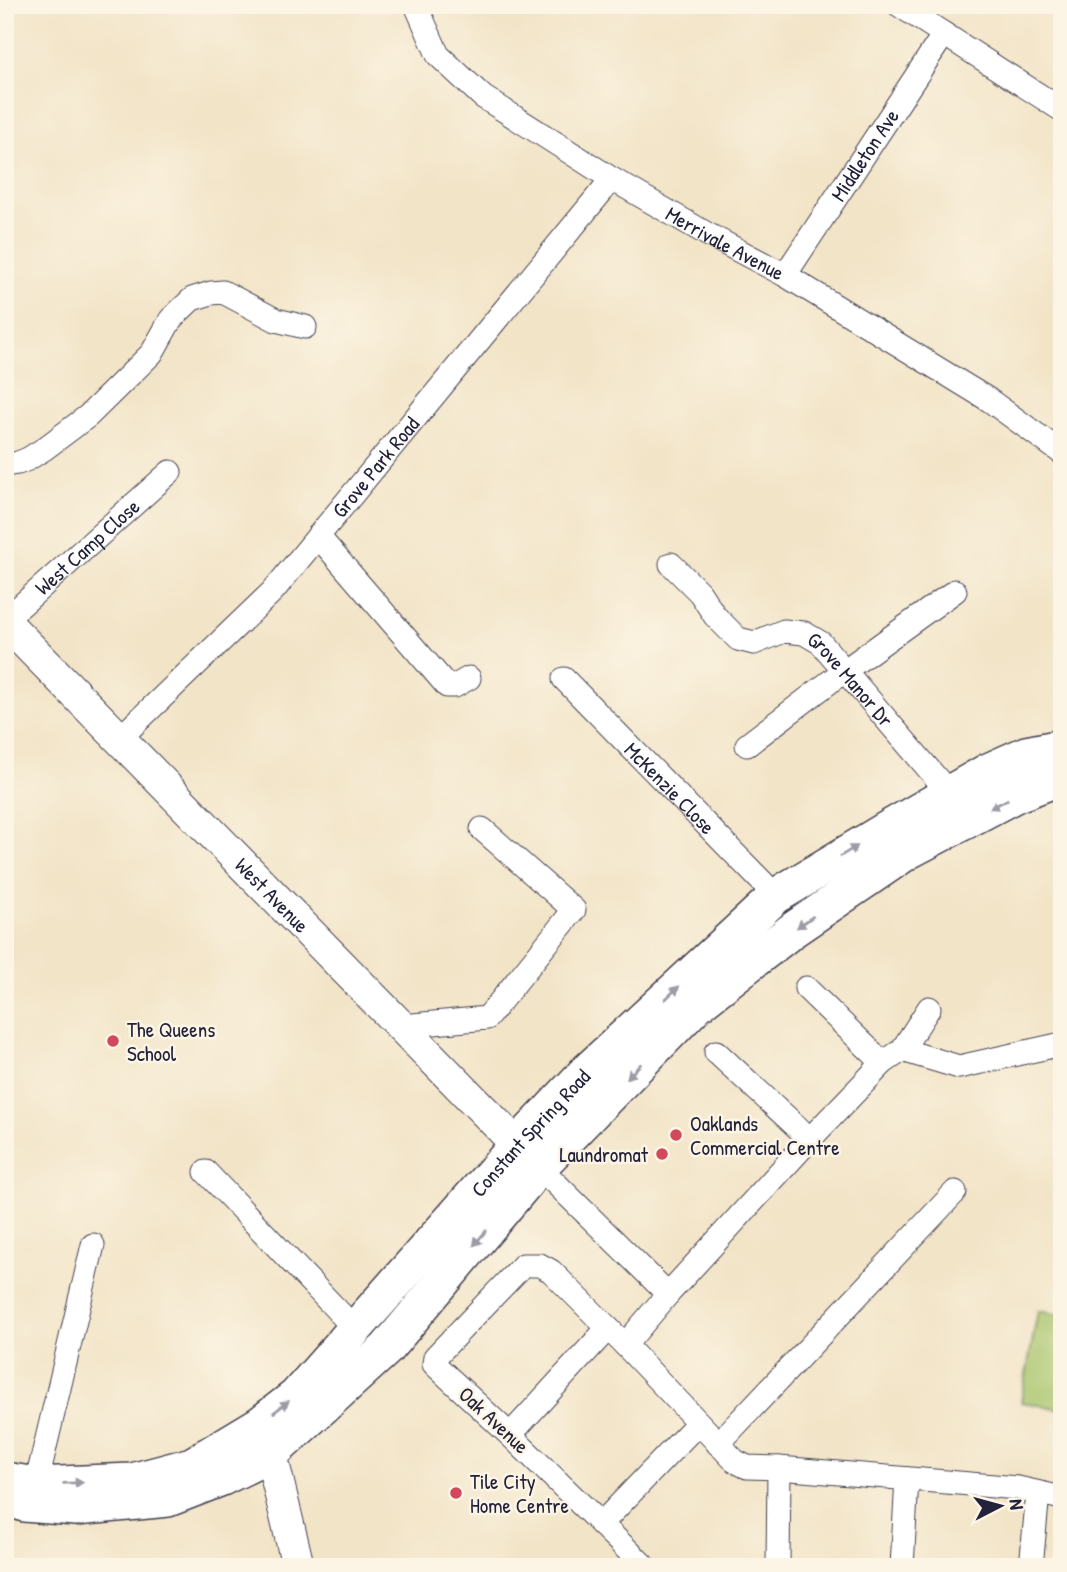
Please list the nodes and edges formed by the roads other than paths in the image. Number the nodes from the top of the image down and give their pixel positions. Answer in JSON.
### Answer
{"nodes":[{"id":1,"x":416,"y":5,"type":"edge"},
{"id":2,"x":899,"y":5,"type":"edge"},
{"id":3,"x":944,"y":34,"type":"junction"},
{"id":4,"x":1062,"y":110,"type":"edge"},
{"id":5,"x":612,"y":179,"type":"junction"},
{"id":6,"x":785,"y":275,"type":"junction"},
{"id":7,"x":305,"y":327,"type":"dead end"},
{"id":8,"x":1062,"y":453,"type":"edge"},
{"id":9,"x":5,"y":465,"type":"edge"},
{"id":10,"x":170,"y":472,"type":"dead end"},
{"id":11,"x":318,"y":536,"type":"junction"},
{"id":12,"x":671,"y":564,"type":"dead end"},
{"id":13,"x":955,"y":591,"type":"dead end"},
{"id":14,"x":5,"y":621,"type":"edge"},
{"id":15,"x":844,"y":671,"type":"junction"},
{"id":16,"x":469,"y":678,"type":"dead end"},
{"id":17,"x":564,"y":679,"type":"dead end"},
{"id":18,"x":120,"y":738,"type":"junction"},
{"id":19,"x":1062,"y":741,"type":"edge"},
{"id":20,"x":747,"y":745,"type":"dead end"},
{"id":21,"x":1062,"y":747,"type":"edge"},
{"id":22,"x":1026,"y":754,"type":"junction"},
{"id":23,"x":1062,"y":777,"type":"edge"},
{"id":24,"x":950,"y":793,"type":"junction"},
{"id":25,"x":482,"y":830,"type":"dead end"},
{"id":26,"x":776,"y":897,"type":"junction"},
{"id":27,"x":806,"y":988,"type":"dead end"},
{"id":28,"x":929,"y":1008,"type":"dead end"},
{"id":29,"x":402,"y":1026,"type":"junction"},
{"id":30,"x":1062,"y":1044,"type":"edge"},
{"id":31,"x":902,"y":1050,"type":"junction"},
{"id":32,"x":716,"y":1052,"type":"dead end"},
{"id":33,"x":883,"y":1063,"type":"junction"},
{"id":34,"x":810,"y":1139,"type":"junction"},
{"id":35,"x":528,"y":1156,"type":"junction"},
{"id":36,"x":206,"y":1172,"type":"dead end"},
{"id":37,"x":954,"y":1192,"type":"dead end"},
{"id":38,"x":93,"y":1245,"type":"dead end"},
{"id":39,"x":668,"y":1294,"type":"junction"},
{"id":40,"x":608,"y":1328,"type":"junction"},
{"id":41,"x":355,"y":1329,"type":"junction"},
{"id":42,"x":625,"y":1345,"type":"junction"},
{"id":43,"x":698,"y":1423,"type":"junction"},
{"id":44,"x":510,"y":1436,"type":"junction"},
{"id":45,"x":718,"y":1444,"type":"junction"},
{"id":46,"x":271,"y":1454,"type":"junction"},
{"id":47,"x":779,"y":1468,"type":"junction"},
{"id":48,"x":907,"y":1479,"type":"junction"},
{"id":49,"x":21,"y":1483,"type":"edge"},
{"id":50,"x":1038,"y":1493,"type":"junction"},
{"id":51,"x":1062,"y":1498,"type":"edge"},
{"id":52,"x":5,"y":1503,"type":"edge"},
{"id":53,"x":601,"y":1524,"type":"junction"},
{"id":54,"x":297,"y":1567,"type":"edge"},
{"id":55,"x":645,"y":1567,"type":"edge"},
{"id":56,"x":778,"y":1567,"type":"edge"},
{"id":57,"x":902,"y":1567,"type":"edge"},
{"id":58,"x":1031,"y":1567,"type":"edge"}],
"edges":[{"from":1,"to":5,"type":"street","name":"Merrivale Avenue"},
{"from":2,"to":3,"type":"street"},
{"from":3,"to":4,"type":"street"},
{"from":3,"to":6,"type":"street","name":"Middleton Ave"},
{"from":5,"to":6,"type":"street","name":"Merrivale Avenue"},
{"from":5,"to":11,"type":"street","name":"Grove Park Road"},
{"from":6,"to":8,"type":"street","name":"Merrivale Avenue"},
{"from":7,"to":9,"type":"street"},
{"from":10,"to":14,"type":"street","name":"West Camp Close"},
{"from":11,"to":16,"type":"street"},
{"from":11,"to":18,"type":"street","name":"Grove Park Road"},
{"from":12,"to":15,"type":"street","name":"Grove Manor Dr"},
{"from":13,"to":15,"type":"street"},
{"from":14,"to":18,"type":"street","name":"West Avenue"},
{"from":15,"to":20,"type":"street"},
{"from":15,"to":24,"type":"street","name":"Grove Manor Dr"},
{"from":17,"to":26,"type":"street","name":"McKenzie Close"},
{"from":18,"to":29,"type":"street","name":"West Avenue"},
{"from":19,"to":22,"type":"main road"},
{"from":21,"to":22,"type":"main road","name":"Constant Spring Road"},
{"from":22,"to":24,"type":"main road","name":"Constant Spring Road"},
{"from":23,"to":35,"type":"main road","name":"Constant Spring Road","one_way":true},
{"from":26,"to":24,"type":"main road","name":"Constant Spring Road","one_way":true},
{"from":25,"to":29,"type":"street"},
{"from":35,"to":26,"type":"main road","name":"Constant Spring Road","one_way":true},
{"from":27,"to":33,"type":"street"},
{"from":28,"to":31,"type":"street"},
{"from":29,"to":35,"type":"street","name":"West Avenue"},
{"from":30,"to":31,"type":"street"},
{"from":31,"to":33,"type":"street"},
{"from":32,"to":34,"type":"street"},
{"from":33,"to":34,"type":"street"},
{"from":34,"to":39,"type":"street"},
{"from":35,"to":39,"type":"street"},
{"from":35,"to":41,"type":"main road","name":"Constant Spring Road"},
{"from":35,"to":46,"type":"main road","name":"Constant Spring Road","one_way":true},
{"from":36,"to":41,"type":"street"},
{"from":37,"to":45,"type":"street"},
{"from":38,"to":49,"type":"street"},
{"from":39,"to":42,"type":"street"},
{"from":40,"to":42,"type":"street"},
{"from":40,"to":44,"type":"street"},
{"from":40,"to":44,"type":"street","name":"Oak Avenue"},
{"from":49,"to":41,"type":"main road","name":"Constant Spring Road","one_way":true},
{"from":42,"to":43,"type":"street"},
{"from":43,"to":45,"type":"street"},
{"from":43,"to":53,"type":"street"},
{"from":44,"to":53,"type":"street","name":"Oak Avenue"},
{"from":45,"to":47,"type":"street"},
{"from":46,"to":52,"type":"main road","name":"Constant Spring Road"},
{"from":46,"to":54,"type":"street"},
{"from":47,"to":48,"type":"street"},
{"from":47,"to":56,"type":"street"},
{"from":48,"to":50,"type":"street"},
{"from":48,"to":57,"type":"street"},
{"from":50,"to":51,"type":"street"},
{"from":50,"to":58,"type":"street"},
{"from":53,"to":55,"type":"street","name":"Oak Avenue"}]}
